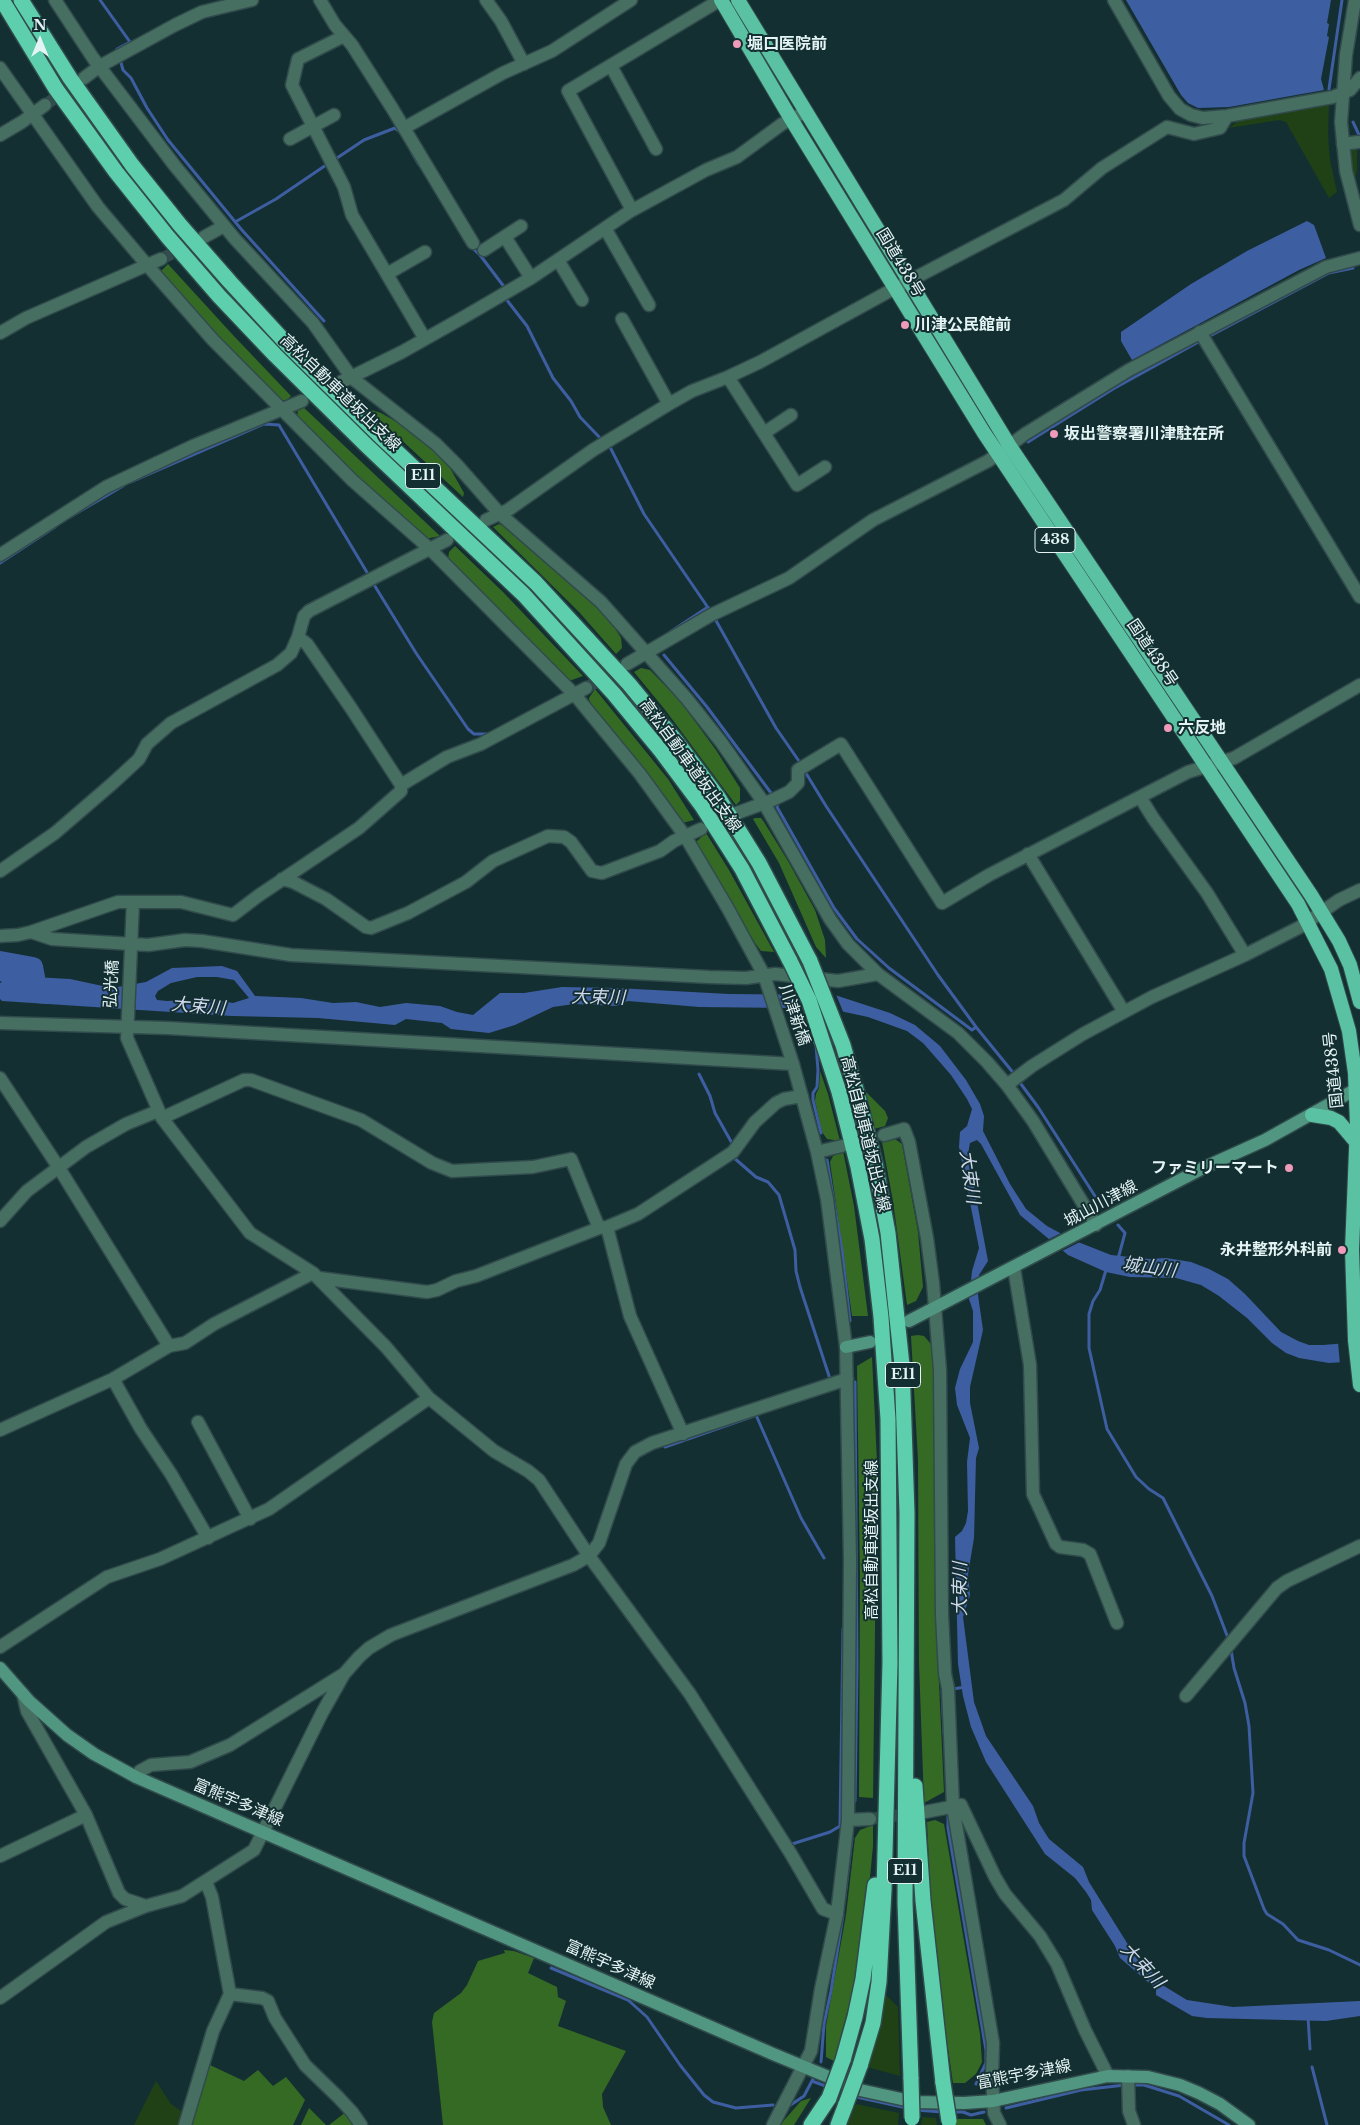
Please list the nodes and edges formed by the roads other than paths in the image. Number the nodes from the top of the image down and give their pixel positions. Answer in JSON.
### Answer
{"nodes":[{"id":1,"x":2,"y":0,"type":"edge"},
{"id":2,"x":21,"y":0,"type":"edge"},
{"id":3,"x":55,"y":0,"type":"edge"},
{"id":4,"x":252,"y":0,"type":"edge"},
{"id":5,"x":320,"y":0,"type":"edge"},
{"id":6,"x":486,"y":0,"type":"edge"},
{"id":7,"x":720,"y":0,"type":"edge"},
{"id":8,"x":738,"y":0,"type":"edge"},
{"id":9,"x":1114,"y":0,"type":"edge"},
{"id":10,"x":1356,"y":0,"type":"edge"},
{"id":11,"x":628,"y":1,"type":"edge"},
{"id":12,"x":206,"y":5,"type":"edge"},
{"id":13,"x":0,"y":10,"type":"edge"},
{"id":14,"x":344,"y":36,"type":"junction"},
{"id":15,"x":524,"y":64,"type":"junction"},
{"id":16,"x":100,"y":66,"type":"junction"},
{"id":17,"x":612,"y":66,"type":"junction"},
{"id":18,"x":0,"y":68,"type":"edge"},
{"id":19,"x":84,"y":78,"type":"tunnel mouth"},
{"id":20,"x":1360,"y":78,"type":"edge"},
{"id":21,"x":56,"y":89,"type":"junction"},
{"id":22,"x":1342,"y":94,"type":"junction"},
{"id":23,"x":46,"y":104,"type":"tunnel mouth"},
{"id":24,"x":805,"y":112,"type":"junction"},
{"id":25,"x":34,"y":114,"type":"junction"},
{"id":26,"x":334,"y":115,"type":"dead end"},
{"id":27,"x":1228,"y":116,"type":"junction"},
{"id":28,"x":791,"y":119,"type":"junction"},
{"id":29,"x":312,"y":127,"type":"junction"},
{"id":30,"x":404,"y":128,"type":"junction"},
{"id":31,"x":0,"y":135,"type":"edge"},
{"id":32,"x":290,"y":139,"type":"dead end"},
{"id":33,"x":1358,"y":142,"type":"dead end"},
{"id":34,"x":1343,"y":144,"type":"junction"},
{"id":35,"x":656,"y":150,"type":"dead end"},
{"id":36,"x":632,"y":210,"type":"junction"},
{"id":37,"x":1360,"y":225,"type":"edge"},
{"id":38,"x":224,"y":226,"type":"junction"},
{"id":39,"x":521,"y":226,"type":"dead end"},
{"id":40,"x":605,"y":228,"type":"junction"},
{"id":41,"x":505,"y":237,"type":"junction"},
{"id":42,"x":204,"y":238,"type":"tunnel mouth"},
{"id":43,"x":473,"y":243,"type":"dead end"},
{"id":44,"x":484,"y":250,"type":"dead end"},
{"id":45,"x":425,"y":252,"type":"dead end"},
{"id":46,"x":1360,"y":258,"type":"edge"},
{"id":47,"x":161,"y":259,"type":"tunnel mouth"},
{"id":48,"x":558,"y":260,"type":"junction"},
{"id":49,"x":147,"y":266,"type":"junction"},
{"id":50,"x":387,"y":274,"type":"junction"},
{"id":51,"x":531,"y":278,"type":"junction"},
{"id":52,"x":908,"y":282,"type":"junction"},
{"id":53,"x":894,"y":288,"type":"junction"},
{"id":54,"x":582,"y":300,"type":"dead end"},
{"id":55,"x":649,"y":305,"type":"dead end"},
{"id":56,"x":622,"y":319,"type":"dead end"},
{"id":57,"x":0,"y":333,"type":"edge"},
{"id":58,"x":1203,"y":336,"type":"junction"},
{"id":59,"x":425,"y":339,"type":"junction"},
{"id":60,"x":728,"y":378,"type":"junction"},
{"id":61,"x":347,"y":380,"type":"junction"},
{"id":62,"x":302,"y":401,"type":"dead end"},
{"id":63,"x":669,"y":404,"type":"junction"},
{"id":64,"x":281,"y":409,"type":"junction"},
{"id":65,"x":791,"y":415,"type":"dead end"},
{"id":66,"x":764,"y":433,"type":"junction"},
{"id":67,"x":1009,"y":446,"type":"junction"},
{"id":68,"x":998,"y":454,"type":"junction"},
{"id":69,"x":825,"y":467,"type":"dead end"},
{"id":70,"x":500,"y":514,"type":"junction"},
{"id":71,"x":486,"y":520,"type":"dead end"},
{"id":72,"x":447,"y":540,"type":"dead end"},
{"id":73,"x":430,"y":549,"type":"junction"},
{"id":74,"x":0,"y":555,"type":"edge"},
{"id":75,"x":1360,"y":598,"type":"edge"},
{"id":76,"x":298,"y":637,"type":"junction"},
{"id":77,"x":646,"y":653,"type":"junction"},
{"id":78,"x":627,"y":664,"type":"tunnel mouth"},
{"id":79,"x":1360,"y":684,"type":"edge"},
{"id":80,"x":586,"y":688,"type":"tunnel mouth"},
{"id":81,"x":575,"y":695,"type":"junction"},
{"id":82,"x":1221,"y":761,"type":"junction"},
{"id":83,"x":1207,"y":765,"type":"junction"},
{"id":84,"x":401,"y":785,"type":"junction"},
{"id":85,"x":1140,"y":797,"type":"junction"},
{"id":86,"x":764,"y":803,"type":"junction"},
{"id":87,"x":737,"y":813,"type":"dead end"},
{"id":88,"x":701,"y":829,"type":"dead end"},
{"id":89,"x":685,"y":836,"type":"junction"},
{"id":90,"x":1028,"y":854,"type":"junction"},
{"id":91,"x":0,"y":871,"type":"edge"},
{"id":92,"x":282,"y":879,"type":"junction"},
{"id":93,"x":1360,"y":890,"type":"edge"},
{"id":94,"x":133,"y":902,"type":"junction"},
{"id":95,"x":1321,"y":912,"type":"junction"},
{"id":96,"x":1308,"y":921,"type":"junction"},
{"id":97,"x":31,"y":932,"type":"junction"},
{"id":98,"x":0,"y":936,"type":"edge"},
{"id":99,"x":130,"y":945,"type":"junction"},
{"id":100,"x":1245,"y":955,"type":"junction"},
{"id":101,"x":878,"y":974,"type":"junction"},
{"id":102,"x":765,"y":978,"type":"junction"},
{"id":103,"x":1360,"y":1002,"type":"edge"},
{"id":104,"x":1124,"y":1012,"type":"junction"},
{"id":105,"x":0,"y":1023,"type":"edge"},
{"id":106,"x":126,"y":1025,"type":"junction"},
{"id":107,"x":793,"y":1062,"type":"junction"},
{"id":108,"x":0,"y":1078,"type":"edge"},
{"id":109,"x":1014,"y":1080,"type":"junction"},
{"id":110,"x":1358,"y":1089,"type":"edge"},
{"id":111,"x":802,"y":1096,"type":"junction"},
{"id":112,"x":160,"y":1114,"type":"junction"},
{"id":113,"x":1312,"y":1115,"type":"junction"},
{"id":114,"x":884,"y":1134,"type":"dead end"},
{"id":115,"x":1356,"y":1142,"type":"junction"},
{"id":116,"x":842,"y":1146,"type":"dead end"},
{"id":117,"x":817,"y":1152,"type":"junction"},
{"id":118,"x":59,"y":1168,"type":"junction"},
{"id":119,"x":0,"y":1221,"type":"edge"},
{"id":120,"x":1096,"y":1225,"type":"junction"},
{"id":121,"x":603,"y":1228,"type":"junction"},
{"id":122,"x":1011,"y":1269,"type":"junction"},
{"id":123,"x":316,"y":1276,"type":"junction"},
{"id":124,"x":938,"y":1307,"type":"junction"},
{"id":125,"x":909,"y":1321,"type":"dead end"},
{"id":126,"x":870,"y":1342,"type":"dead end"},
{"id":127,"x":169,"y":1346,"type":"junction"},
{"id":128,"x":846,"y":1347,"type":"junction"},
{"id":129,"x":113,"y":1379,"type":"junction"},
{"id":130,"x":847,"y":1380,"type":"junction"},
{"id":131,"x":1360,"y":1386,"type":"edge"},
{"id":132,"x":429,"y":1398,"type":"junction"},
{"id":133,"x":198,"y":1422,"type":"dead end"},
{"id":134,"x":0,"y":1430,"type":"edge"},
{"id":135,"x":683,"y":1434,"type":"junction"},
{"id":136,"x":250,"y":1519,"type":"junction"},
{"id":137,"x":208,"y":1538,"type":"junction"},
{"id":138,"x":1360,"y":1546,"type":"edge"},
{"id":139,"x":589,"y":1556,"type":"junction"},
{"id":140,"x":1117,"y":1624,"type":"dead end"},
{"id":141,"x":0,"y":1647,"type":"edge"},
{"id":142,"x":907,"y":1662,"type":"junction"},
{"id":143,"x":0,"y":1668,"type":"edge"},
{"id":144,"x":344,"y":1674,"type":"junction"},
{"id":145,"x":23,"y":1694,"type":"junction"},
{"id":146,"x":1186,"y":1696,"type":"dead end"},
{"id":147,"x":136,"y":1777,"type":"junction"},
{"id":148,"x":949,"y":1807,"type":"junction"},
{"id":149,"x":925,"y":1812,"type":"tunnel mouth"},
{"id":150,"x":86,"y":1815,"type":"junction"},
{"id":151,"x":848,"y":1820,"type":"junction"},
{"id":152,"x":877,"y":1821,"type":"junction"},
{"id":153,"x":263,"y":1832,"type":"junction"},
{"id":154,"x":0,"y":1856,"type":"edge"},
{"id":155,"x":206,"y":1882,"type":"junction"},
{"id":156,"x":146,"y":1906,"type":"junction"},
{"id":157,"x":837,"y":1914,"type":"junction"},
{"id":158,"x":230,"y":1994,"type":"junction"},
{"id":159,"x":0,"y":1998,"type":"edge"},
{"id":160,"x":804,"y":2067,"type":"junction"},
{"id":161,"x":1108,"y":2076,"type":"junction"},
{"id":162,"x":1128,"y":2082,"type":"junction"},
{"id":163,"x":993,"y":2101,"type":"junction"},
{"id":164,"x":912,"y":2122,"type":"edge"},
{"id":165,"x":949,"y":2123,"type":"edge"},
{"id":166,"x":185,"y":2125,"type":"edge"},
{"id":167,"x":361,"y":2125,"type":"edge"},
{"id":168,"x":773,"y":2125,"type":"edge"},
{"id":169,"x":811,"y":2125,"type":"edge"},
{"id":170,"x":838,"y":2125,"type":"edge"},
{"id":171,"x":1000,"y":2125,"type":"edge"},
{"id":172,"x":1134,"y":2125,"type":"edge"},
{"id":173,"x":1249,"y":2125,"type":"edge"}],
"edges":[{"from":1,"to":21,"type":"highway","name":"高松自動車道坂出支線","number":"E11"},
{"from":2,"to":142,"type":"highway","name":"高松自動車道坂出支線","number":"E11","bridge":true},
{"from":3,"to":16,"type":"street"},
{"from":4,"to":12,"type":"street"},
{"from":5,"to":14,"type":"street"},
{"from":6,"to":15,"type":"street"},
{"from":7,"to":17,"type":"street"},
{"from":7,"to":28,"type":"highway","name":"国道438号","number":"438"},
{"from":8,"to":24,"type":"highway","name":"国道438号","number":"438"},
{"from":9,"to":27,"type":"street"},
{"from":10,"to":22,"type":"street"},
{"from":11,"to":15,"type":"street"},
{"from":12,"to":16,"type":"street"},
{"from":13,"to":21,"type":"highway"},
{"from":14,"to":29,"type":"street"},
{"from":14,"to":30,"type":"street"},
{"from":15,"to":30,"type":"street"},
{"from":16,"to":19,"type":"street"},
{"from":16,"to":38,"type":"street"},
{"from":17,"to":35,"type":"street"},
{"from":17,"to":36,"type":"street"},
{"from":18,"to":25,"type":"street","name":"川津新橋"},
{"from":20,"to":22,"type":"street"},
{"from":21,"to":152,"type":"highway","name":"高松自動車道坂出支線","number":"E11","bridge":true},
{"from":22,"to":27,"type":"street"},
{"from":22,"to":34,"type":"street"},
{"from":23,"to":25,"type":"street"},
{"from":24,"to":28,"type":"street"},
{"from":24,"to":52,"type":"highway","name":"国道438号","number":"438"},
{"from":25,"to":31,"type":"street"},
{"from":25,"to":49,"type":"street","name":"川津新橋"},
{"from":26,"to":29,"type":"street"},
{"from":27,"to":52,"type":"street"},
{"from":28,"to":36,"type":"street"},
{"from":28,"to":53,"type":"highway","name":"国道438号","number":"438"},
{"from":29,"to":32,"type":"street"},
{"from":29,"to":50,"type":"street"},
{"from":30,"to":43,"type":"street"},
{"from":33,"to":34,"type":"street"},
{"from":34,"to":37,"type":"street"},
{"from":36,"to":40,"type":"street"},
{"from":38,"to":42,"type":"street"},
{"from":38,"to":61,"type":"street"},
{"from":39,"to":41,"type":"street"},
{"from":40,"to":48,"type":"street"},
{"from":40,"to":55,"type":"street"},
{"from":41,"to":44,"type":"street"},
{"from":41,"to":51,"type":"street"},
{"from":45,"to":50,"type":"street"},
{"from":46,"to":58,"type":"street"},
{"from":47,"to":49,"type":"street"},
{"from":48,"to":51,"type":"street"},
{"from":48,"to":54,"type":"street"},
{"from":49,"to":57,"type":"street"},
{"from":49,"to":64,"type":"street","name":"川津新橋"},
{"from":50,"to":59,"type":"street"},
{"from":51,"to":59,"type":"street"},
{"from":52,"to":53,"type":"street"},
{"from":52,"to":67,"type":"highway","name":"国道438号","number":"438"},
{"from":53,"to":60,"type":"street"},
{"from":53,"to":68,"type":"highway","name":"国道438号","number":"438"},
{"from":56,"to":63,"type":"street"},
{"from":58,"to":67,"type":"street"},
{"from":58,"to":75,"type":"street"},
{"from":59,"to":61,"type":"street"},
{"from":60,"to":63,"type":"street"},
{"from":60,"to":66,"type":"street"},
{"from":61,"to":70,"type":"street"},
{"from":62,"to":64,"type":"street"},
{"from":63,"to":70,"type":"street"},
{"from":64,"to":73,"type":"street","name":"川津新橋"},
{"from":64,"to":74,"type":"street"},
{"from":65,"to":66,"type":"street"},
{"from":66,"to":69,"type":"street"},
{"from":67,"to":68,"type":"street"},
{"from":67,"to":82,"type":"highway","name":"国道438号","number":"438"},
{"from":68,"to":77,"type":"street"},
{"from":68,"to":83,"type":"highway","name":"国道438号","number":"438"},
{"from":70,"to":71,"type":"street"},
{"from":70,"to":77,"type":"street"},
{"from":72,"to":73,"type":"street"},
{"from":73,"to":76,"type":"street"},
{"from":73,"to":81,"type":"street","name":"川津新橋"},
{"from":76,"to":84,"type":"street"},
{"from":76,"to":91,"type":"street"},
{"from":77,"to":78,"type":"street"},
{"from":77,"to":86,"type":"street"},
{"from":79,"to":82,"type":"street"},
{"from":80,"to":81,"type":"street"},
{"from":81,"to":84,"type":"street"},
{"from":81,"to":89,"type":"street","name":"川津新橋"},
{"from":82,"to":83,"type":"street"},
{"from":82,"to":95,"type":"highway","name":"国道438号","number":"438"},
{"from":83,"to":85,"type":"street"},
{"from":83,"to":96,"type":"highway","name":"国道438号","number":"438"},
{"from":84,"to":92,"type":"street"},
{"from":85,"to":90,"type":"street"},
{"from":85,"to":100,"type":"street"},
{"from":86,"to":87,"type":"street"},
{"from":86,"to":90,"type":"street"},
{"from":86,"to":101,"type":"street"},
{"from":88,"to":89,"type":"street"},
{"from":89,"to":92,"type":"street"},
{"from":89,"to":102,"type":"street","name":"川津新橋"},
{"from":90,"to":104,"type":"street"},
{"from":92,"to":94,"type":"street"},
{"from":93,"to":95,"type":"street"},
{"from":94,"to":97,"type":"street"},
{"from":94,"to":99,"type":"street","name":"弘光橋"},
{"from":95,"to":96,"type":"street"},
{"from":95,"to":103,"type":"highway","name":"国道438号","number":"438"},
{"from":96,"to":100,"type":"street"},
{"from":96,"to":110,"type":"highway","name":"国道438号","number":"438"},
{"from":97,"to":98,"type":"street"},
{"from":97,"to":99,"type":"street"},
{"from":99,"to":102,"type":"street"},
{"from":99,"to":106,"type":"street","name":"弘光橋"},
{"from":100,"to":104,"type":"street"},
{"from":101,"to":102,"type":"street"},
{"from":101,"to":109,"type":"street"},
{"from":102,"to":107,"type":"street","name":"川津新橋"},
{"from":104,"to":109,"type":"street"},
{"from":105,"to":106,"type":"street"},
{"from":106,"to":107,"type":"street"},
{"from":106,"to":112,"type":"street","name":"弘光橋"},
{"from":107,"to":111,"type":"street","name":"川津新橋"},
{"from":108,"to":118,"type":"street"},
{"from":109,"to":120,"type":"street"},
{"from":110,"to":113,"type":"main road","name":"城山川津線"},
{"from":110,"to":115,"type":"highway","name":"国道438号","number":"438"},
{"from":111,"to":117,"type":"street","name":"川津新橋"},
{"from":111,"to":121,"type":"street"},
{"from":112,"to":118,"type":"street"},
{"from":112,"to":121,"type":"street"},
{"from":112,"to":123,"type":"street","name":"弘光橋"},
{"from":113,"to":115,"type":"highway"},
{"from":113,"to":120,"type":"main road","name":"城山川津線"},
{"from":114,"to":124,"type":"street"},
{"from":115,"to":131,"type":"highway","name":"国道438号","number":"438"},
{"from":116,"to":117,"type":"street"},
{"from":117,"to":128,"type":"street","name":"川津新橋"},
{"from":118,"to":119,"type":"street"},
{"from":118,"to":127,"type":"street"},
{"from":120,"to":122,"type":"main road","name":"城山川津線"},
{"from":121,"to":123,"type":"street"},
{"from":121,"to":135,"type":"street"},
{"from":122,"to":124,"type":"main road","name":"城山川津線"},
{"from":122,"to":140,"type":"street"},
{"from":123,"to":127,"type":"street"},
{"from":123,"to":132,"type":"street"},
{"from":124,"to":125,"type":"main road","name":"城山川津線"},
{"from":124,"to":148,"type":"street"},
{"from":126,"to":128,"type":"main road"},
{"from":127,"to":129,"type":"street"},
{"from":128,"to":130,"type":"street","name":"川津新橋"},
{"from":129,"to":134,"type":"street"},
{"from":129,"to":137,"type":"street"},
{"from":130,"to":135,"type":"street"},
{"from":130,"to":151,"type":"street","name":"川津新橋"},
{"from":132,"to":136,"type":"street"},
{"from":132,"to":139,"type":"street"},
{"from":133,"to":136,"type":"street"},
{"from":135,"to":139,"type":"street"},
{"from":136,"to":137,"type":"street"},
{"from":137,"to":141,"type":"street"},
{"from":138,"to":146,"type":"street"},
{"from":139,"to":144,"type":"street"},
{"from":139,"to":157,"type":"street"},
{"from":142,"to":164,"type":"highway","number":"E11","bridge":true},
{"from":142,"to":165,"type":"highway","bridge":true},
{"from":143,"to":145,"type":"main road","name":"富熊宇多津線"},
{"from":144,"to":147,"type":"street"},
{"from":144,"to":153,"type":"street"},
{"from":145,"to":147,"type":"main road","name":"富熊宇多津線"},
{"from":145,"to":150,"type":"street"},
{"from":147,"to":153,"type":"main road","name":"富熊宇多津線"},
{"from":148,"to":149,"type":"street"},
{"from":148,"to":161,"type":"street"},
{"from":148,"to":163,"type":"street"},
{"from":150,"to":154,"type":"street"},
{"from":150,"to":156,"type":"street"},
{"from":151,"to":152,"type":"street"},
{"from":151,"to":157,"type":"street","name":"川津新橋"},
{"from":152,"to":169,"type":"highway","bridge":true},
{"from":152,"to":170,"type":"highway","bridge":true},
{"from":153,"to":155,"type":"street"},
{"from":153,"to":160,"type":"main road","name":"富熊宇多津線"},
{"from":155,"to":156,"type":"street"},
{"from":155,"to":158,"type":"street"},
{"from":156,"to":159,"type":"street"},
{"from":157,"to":160,"type":"street","name":"川津新橋"},
{"from":158,"to":166,"type":"street"},
{"from":158,"to":167,"type":"street"},
{"from":160,"to":163,"type":"main road","name":"富熊宇多津線"},
{"from":160,"to":168,"type":"street","name":"川津新橋"},
{"from":161,"to":162,"type":"main road","name":"富熊宇多津線"},
{"from":161,"to":163,"type":"main road","name":"富熊宇多津線"},
{"from":162,"to":172,"type":"street"},
{"from":162,"to":173,"type":"main road","name":"富熊宇多津線"},
{"from":163,"to":171,"type":"street"}]}
